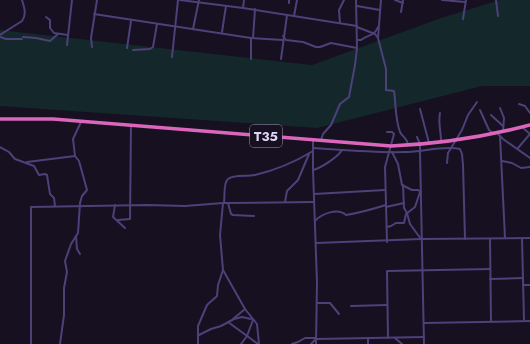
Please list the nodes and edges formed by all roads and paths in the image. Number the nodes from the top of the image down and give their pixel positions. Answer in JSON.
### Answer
{"nodes":[{"id":1,"x":22,"y":0,"type":"edge"},
{"id":2,"x":72,"y":0,"type":"edge"},
{"id":3,"x":97,"y":0,"type":"edge"},
{"id":4,"x":179,"y":0,"type":"edge"},
{"id":5,"x":244,"y":0,"type":"edge"},
{"id":6,"x":297,"y":0,"type":"edge"},
{"id":7,"x":344,"y":0,"type":"edge"},
{"id":8,"x":356,"y":0,"type":"edge"},
{"id":9,"x":381,"y":0,"type":"edge"},
{"id":10,"x":395,"y":0,"type":"edge"},
{"id":11,"x":442,"y":0,"type":"edge"},
{"id":12,"x":496,"y":0,"type":"edge"},
{"id":13,"x":198,"y":1,"type":"edge"},
{"id":14,"x":403,"y":1,"type":"edge"},
{"id":15,"x":466,"y":1,"type":"edge"},
{"id":16,"x":226,"y":6,"type":"junction"},
{"id":17,"x":356,"y":6,"type":"junction"},
{"id":18,"x":243,"y":8,"type":"junction"},
{"id":19,"x":255,"y":10,"type":"junction"},
{"id":20,"x":380,"y":10,"type":"junction"},
{"id":21,"x":401,"y":12,"type":"dead end"},
{"id":22,"x":94,"y":14,"type":"junction"},
{"id":23,"x":287,"y":15,"type":"junction"},
{"id":24,"x":294,"y":16,"type":"junction"},
{"id":25,"x":498,"y":16,"type":"dead end"},
{"id":26,"x":46,"y":17,"type":"dead end"},
{"id":27,"x":463,"y":20,"type":"dead end"},
{"id":28,"x":132,"y":21,"type":"junction"},
{"id":29,"x":340,"y":23,"type":"junction"},
{"id":30,"x":157,"y":24,"type":"junction"},
{"id":31,"x":175,"y":26,"type":"junction"},
{"id":32,"x":357,"y":26,"type":"junction"},
{"id":33,"x":379,"y":26,"type":"junction"},
{"id":34,"x":193,"y":29,"type":"junction"},
{"id":35,"x":222,"y":32,"type":"junction"},
{"id":36,"x":58,"y":34,"type":"junction"},
{"id":37,"x":374,"y":34,"type":"junction"},
{"id":38,"x":68,"y":35,"type":"junction"},
{"id":39,"x":0,"y":36,"type":"edge"},
{"id":40,"x":283,"y":36,"type":"junction"},
{"id":41,"x":252,"y":38,"type":"junction"},
{"id":42,"x":378,"y":38,"type":"junction"},
{"id":43,"x":283,"y":40,"type":"junction"},
{"id":44,"x":357,"y":40,"type":"junction"},
{"id":45,"x":67,"y":46,"type":"dead end"},
{"id":46,"x":92,"y":47,"type":"dead end"},
{"id":47,"x":127,"y":48,"type":"dead end"},
{"id":48,"x":357,"y":48,"type":"junction"},
{"id":49,"x":133,"y":50,"type":"dead end"},
{"id":50,"x":172,"y":57,"type":"dead end"},
{"id":51,"x":251,"y":59,"type":"dead end"},
{"id":52,"x":281,"y":59,"type":"dead end"},
{"id":53,"x":477,"y":102,"type":"dead end"},
{"id":54,"x":519,"y":104,"type":"dead end"},
{"id":55,"x":500,"y":108,"type":"dead end"},
{"id":56,"x":420,"y":109,"type":"dead end"},
{"id":57,"x":480,"y":110,"type":"dead end"},
{"id":58,"x":440,"y":113,"type":"dead end"},
{"id":59,"x":530,"y":113,"type":"edge"},
{"id":60,"x":491,"y":115,"type":"dead end"},
{"id":61,"x":0,"y":119,"type":"edge"},
{"id":62,"x":81,"y":122,"type":"junction"},
{"id":63,"x":530,"y":125,"type":"edge"},
{"id":64,"x":131,"y":126,"type":"junction"},
{"id":65,"x":504,"y":127,"type":"junction"},
{"id":66,"x":522,"y":127,"type":"junction"},
{"id":67,"x":387,"y":132,"type":"dead end"},
{"id":68,"x":503,"y":132,"type":"junction"},
{"id":69,"x":530,"y":134,"type":"edge"},
{"id":70,"x":498,"y":135,"type":"junction"},
{"id":71,"x":417,"y":137,"type":"dead end"},
{"id":72,"x":313,"y":140,"type":"junction"},
{"id":73,"x":456,"y":140,"type":"junction"},
{"id":74,"x":321,"y":141,"type":"junction"},
{"id":75,"x":441,"y":143,"type":"junction"},
{"id":76,"x":420,"y":144,"type":"junction"},
{"id":77,"x":429,"y":144,"type":"junction"},
{"id":78,"x":408,"y":145,"type":"junction"},
{"id":79,"x":391,"y":146,"type":"junction"},
{"id":80,"x":0,"y":147,"type":"edge"},
{"id":81,"x":313,"y":149,"type":"junction"},
{"id":82,"x":451,"y":149,"type":"junction"},
{"id":83,"x":518,"y":149,"type":"junction"},
{"id":84,"x":342,"y":150,"type":"junction"},
{"id":85,"x":391,"y":152,"type":"junction"},
{"id":86,"x":420,"y":152,"type":"junction"},
{"id":87,"x":310,"y":153,"type":"junction"},
{"id":88,"x":75,"y":156,"type":"junction"},
{"id":89,"x":530,"y":158,"type":"edge"},
{"id":90,"x":502,"y":161,"type":"junction"},
{"id":91,"x":26,"y":162,"type":"junction"},
{"id":92,"x":447,"y":163,"type":"dead end"},
{"id":93,"x":530,"y":167,"type":"edge"},
{"id":94,"x":313,"y":170,"type":"junction"},
{"id":95,"x":403,"y":186,"type":"junction"},
{"id":96,"x":385,"y":190,"type":"junction"},
{"id":97,"x":421,"y":193,"type":"junction"},
{"id":98,"x":314,"y":194,"type":"junction"},
{"id":99,"x":285,"y":202,"type":"junction"},
{"id":100,"x":314,"y":202,"type":"junction"},
{"id":101,"x":224,"y":203,"type":"junction"},
{"id":102,"x":228,"y":203,"type":"junction"},
{"id":103,"x":404,"y":203,"type":"junction"},
{"id":104,"x":115,"y":205,"type":"junction"},
{"id":105,"x":130,"y":205,"type":"junction"},
{"id":106,"x":55,"y":206,"type":"junction"},
{"id":107,"x":80,"y":206,"type":"junction"},
{"id":108,"x":386,"y":206,"type":"junction"},
{"id":109,"x":407,"y":213,"type":"junction"},
{"id":110,"x":254,"y":216,"type":"dead end"},
{"id":111,"x":118,"y":220,"type":"junction"},
{"id":112,"x":315,"y":221,"type":"junction"},
{"id":113,"x":387,"y":226,"type":"junction"},
{"id":114,"x":125,"y":228,"type":"dead end"},
{"id":115,"x":76,"y":236,"type":"junction"},
{"id":116,"x":505,"y":238,"type":"junction"},
{"id":117,"x":522,"y":238,"type":"junction"},
{"id":118,"x":530,"y":238,"type":"edge"},
{"id":119,"x":465,"y":239,"type":"junction"},
{"id":120,"x":490,"y":239,"type":"junction"},
{"id":121,"x":422,"y":240,"type":"junction"},
{"id":122,"x":388,"y":242,"type":"junction"},
{"id":123,"x":316,"y":243,"type":"junction"},
{"id":124,"x":80,"y":254,"type":"dead end"},
{"id":125,"x":490,"y":269,"type":"junction"},
{"id":126,"x":223,"y":270,"type":"junction"},
{"id":127,"x":423,"y":270,"type":"junction"},
{"id":128,"x":523,"y":278,"type":"junction"},
{"id":129,"x":490,"y":279,"type":"junction"},
{"id":130,"x":523,"y":285,"type":"junction"},
{"id":131,"x":530,"y":285,"type":"edge"},
{"id":132,"x":317,"y":303,"type":"junction"},
{"id":133,"x":387,"y":305,"type":"junction"},
{"id":134,"x":351,"y":306,"type":"dead end"},
{"id":135,"x":244,"y":309,"type":"junction"},
{"id":136,"x":339,"y":314,"type":"dead end"},
{"id":137,"x":252,"y":319,"type":"junction"},
{"id":138,"x":232,"y":320,"type":"junction"},
{"id":139,"x":524,"y":320,"type":"junction"},
{"id":140,"x":491,"y":321,"type":"junction"},
{"id":141,"x":530,"y":321,"type":"edge"},
{"id":142,"x":228,"y":322,"type":"junction"},
{"id":143,"x":424,"y":323,"type":"junction"},
{"id":144,"x":199,"y":336,"type":"junction"},
{"id":145,"x":247,"y":336,"type":"junction"},
{"id":146,"x":424,"y":337,"type":"junction"},
{"id":147,"x":316,"y":338,"type":"junction"},
{"id":148,"x":388,"y":338,"type":"junction"},
{"id":149,"x":395,"y":338,"type":"junction"},
{"id":150,"x":368,"y":339,"type":"junction"},
{"id":151,"x":31,"y":344,"type":"edge"},
{"id":152,"x":60,"y":344,"type":"edge"},
{"id":153,"x":198,"y":344,"type":"edge"},
{"id":154,"x":241,"y":344,"type":"edge"},
{"id":155,"x":259,"y":344,"type":"edge"},
{"id":156,"x":292,"y":344,"type":"edge"},
{"id":157,"x":311,"y":344,"type":"edge"},
{"id":158,"x":316,"y":344,"type":"edge"},
{"id":159,"x":368,"y":344,"type":"edge"},
{"id":160,"x":402,"y":344,"type":"edge"},
{"id":161,"x":424,"y":344,"type":"edge"}],
"edges":[{"from":1,"to":39,"type":"street"},
{"from":2,"to":38,"type":"street"},
{"from":3,"to":22,"type":"street"},
{"from":4,"to":13,"type":"street"},
{"from":4,"to":31,"type":"street"},
{"from":5,"to":18,"type":"street"},
{"from":6,"to":24,"type":"street"},
{"from":7,"to":29,"type":"street"},
{"from":8,"to":17,"type":"street"},
{"from":9,"to":20,"type":"street"},
{"from":10,"to":14,"type":"street"},
{"from":11,"to":15,"type":"street"},
{"from":12,"to":25,"type":"street"},
{"from":13,"to":16,"type":"street"},
{"from":13,"to":34,"type":"street"},
{"from":14,"to":21,"type":"street"},
{"from":15,"to":27,"type":"street"},
{"from":16,"to":18,"type":"street"},
{"from":16,"to":35,"type":"street"},
{"from":17,"to":20,"type":"street"},
{"from":17,"to":32,"type":"street"},
{"from":18,"to":19,"type":"street"},
{"from":19,"to":23,"type":"street"},
{"from":19,"to":41,"type":"street"},
{"from":20,"to":33,"type":"street"},
{"from":22,"to":28,"type":"street"},
{"from":22,"to":46,"type":"street"},
{"from":23,"to":24,"type":"street"},
{"from":23,"to":40,"type":"street"},
{"from":24,"to":29,"type":"street"},
{"from":26,"to":36,"type":"street"},
{"from":28,"to":30,"type":"street"},
{"from":28,"to":47,"type":"street"},
{"from":29,"to":32,"type":"street"},
{"from":30,"to":31,"type":"street"},
{"from":30,"to":49,"type":"street"},
{"from":31,"to":34,"type":"street"},
{"from":31,"to":50,"type":"street"},
{"from":32,"to":37,"type":"street"},
{"from":32,"to":44,"type":"street"},
{"from":33,"to":37,"type":"street"},
{"from":33,"to":42,"type":"street"},
{"from":34,"to":35,"type":"street"},
{"from":35,"to":41,"type":"street"},
{"from":36,"to":38,"type":"street"},
{"from":36,"to":39,"type":"street"},
{"from":37,"to":42,"type":"street"},
{"from":37,"to":44,"type":"street"},
{"from":38,"to":45,"type":"street"},
{"from":40,"to":43,"type":"street"},
{"from":40,"to":48,"type":"street"},
{"from":41,"to":43,"type":"street"},
{"from":41,"to":51,"type":"street"},
{"from":42,"to":78,"type":"street"},
{"from":43,"to":52,"type":"street"},
{"from":44,"to":48,"type":"street"},
{"from":48,"to":74,"type":"street"},
{"from":53,"to":73,"type":"street"},
{"from":54,"to":59,"type":"street"},
{"from":55,"to":65,"type":"street"},
{"from":56,"to":77,"type":"street"},
{"from":57,"to":70,"type":"street"},
{"from":58,"to":75,"type":"street"},
{"from":60,"to":65,"type":"street"},
{"from":61,"to":62,"type":"highway","number":"T35"},
{"from":62,"to":64,"type":"highway","number":"T35"},
{"from":62,"to":88,"type":"street"},
{"from":63,"to":66,"type":"highway","number":"T35"},
{"from":64,"to":72,"type":"highway","number":"T35"},
{"from":64,"to":105,"type":"street"},
{"from":65,"to":68,"type":"street"},
{"from":66,"to":68,"type":"highway","number":"T35"},
{"from":66,"to":69,"type":"street"},
{"from":67,"to":79,"type":"street"},
{"from":68,"to":70,"type":"highway","number":"T35"},
{"from":69,"to":83,"type":"street"},
{"from":70,"to":73,"type":"highway","number":"T35"},
{"from":70,"to":83,"type":"street"},
{"from":70,"to":90,"type":"street"},
{"from":71,"to":76,"type":"street"},
{"from":72,"to":74,"type":"highway","number":"T35"},
{"from":72,"to":81,"type":"street"},
{"from":73,"to":75,"type":"highway","number":"T35"},
{"from":73,"to":82,"type":"street"},
{"from":74,"to":79,"type":"highway","number":"T35"},
{"from":75,"to":77,"type":"highway","number":"T35"},
{"from":76,"to":77,"type":"highway","number":"T35"},
{"from":76,"to":78,"type":"highway","number":"T35"},
{"from":76,"to":86,"type":"street"},
{"from":78,"to":79,"type":"highway","number":"T35"},
{"from":79,"to":85,"type":"street"},
{"from":80,"to":91,"type":"street"},
{"from":81,"to":84,"type":"street"},
{"from":81,"to":87,"type":"street"},
{"from":81,"to":94,"type":"street"},
{"from":82,"to":86,"type":"street"},
{"from":82,"to":92,"type":"street"},
{"from":82,"to":119,"type":"street"},
{"from":83,"to":89,"type":"street"},
{"from":84,"to":85,"type":"street"},
{"from":84,"to":94,"type":"street"},
{"from":85,"to":86,"type":"street"},
{"from":85,"to":95,"type":"street"},
{"from":85,"to":96,"type":"street"},
{"from":86,"to":97,"type":"street"},
{"from":87,"to":99,"type":"street"},
{"from":87,"to":101,"type":"street"},
{"from":88,"to":91,"type":"street"},
{"from":88,"to":107,"type":"street"},
{"from":90,"to":93,"type":"street"},
{"from":90,"to":116,"type":"street"},
{"from":91,"to":106,"type":"street"},
{"from":94,"to":98,"type":"street"},
{"from":95,"to":97,"type":"street"},
{"from":95,"to":103,"type":"street"},
{"from":96,"to":98,"type":"street"},
{"from":96,"to":108,"type":"street"},
{"from":97,"to":109,"type":"street"},
{"from":97,"to":121,"type":"street"},
{"from":98,"to":100,"type":"street"},
{"from":99,"to":100,"type":"street"},
{"from":99,"to":102,"type":"street"},
{"from":100,"to":112,"type":"street"},
{"from":101,"to":102,"type":"street"},
{"from":101,"to":105,"type":"street"},
{"from":101,"to":126,"type":"street"},
{"from":102,"to":110,"type":"street"},
{"from":103,"to":108,"type":"street"},
{"from":103,"to":109,"type":"street"},
{"from":104,"to":105,"type":"street"},
{"from":104,"to":107,"type":"street"},
{"from":104,"to":111,"type":"street"},
{"from":105,"to":111,"type":"street"},
{"from":106,"to":107,"type":"street"},
{"from":106,"to":151,"type":"street"},
{"from":107,"to":115,"type":"street"},
{"from":108,"to":112,"type":"street"},
{"from":108,"to":113,"type":"street"},
{"from":109,"to":113,"type":"street"},
{"from":109,"to":121,"type":"street"},
{"from":111,"to":114,"type":"street"},
{"from":112,"to":123,"type":"street"},
{"from":113,"to":122,"type":"street"},
{"from":115,"to":124,"type":"street"},
{"from":115,"to":152,"type":"street"},
{"from":116,"to":117,"type":"street"},
{"from":116,"to":120,"type":"street"},
{"from":117,"to":118,"type":"street"},
{"from":117,"to":128,"type":"street"},
{"from":119,"to":120,"type":"street"},
{"from":119,"to":121,"type":"street"},
{"from":120,"to":125,"type":"street"},
{"from":121,"to":122,"type":"street"},
{"from":121,"to":127,"type":"street"},
{"from":122,"to":123,"type":"street"},
{"from":123,"to":132,"type":"street"},
{"from":125,"to":127,"type":"street"},
{"from":125,"to":129,"type":"street"},
{"from":126,"to":135,"type":"street"},
{"from":126,"to":144,"type":"street"},
{"from":127,"to":133,"type":"street"},
{"from":127,"to":143,"type":"street"},
{"from":128,"to":129,"type":"street"},
{"from":128,"to":130,"type":"street"},
{"from":129,"to":140,"type":"street"},
{"from":130,"to":131,"type":"street"},
{"from":130,"to":139,"type":"street"},
{"from":132,"to":136,"type":"street"},
{"from":132,"to":147,"type":"street"},
{"from":133,"to":134,"type":"street"},
{"from":133,"to":148,"type":"street"},
{"from":135,"to":137,"type":"street"},
{"from":135,"to":138,"type":"street"},
{"from":137,"to":138,"type":"street"},
{"from":137,"to":145,"type":"street"},
{"from":137,"to":155,"type":"street"},
{"from":138,"to":142,"type":"street"},
{"from":139,"to":140,"type":"street"},
{"from":139,"to":141,"type":"street"},
{"from":140,"to":143,"type":"street"},
{"from":142,"to":144,"type":"street"},
{"from":142,"to":145,"type":"street"},
{"from":143,"to":146,"type":"street"},
{"from":144,"to":153,"type":"street"},
{"from":145,"to":154,"type":"street"},
{"from":145,"to":155,"type":"street"},
{"from":146,"to":149,"type":"street"},
{"from":146,"to":161,"type":"street"},
{"from":147,"to":150,"type":"street"},
{"from":147,"to":156,"type":"street"},
{"from":147,"to":157,"type":"street"},
{"from":147,"to":158,"type":"street"},
{"from":148,"to":149,"type":"street"},
{"from":148,"to":150,"type":"street"},
{"from":149,"to":160,"type":"street"},
{"from":150,"to":159,"type":"street"}]}
